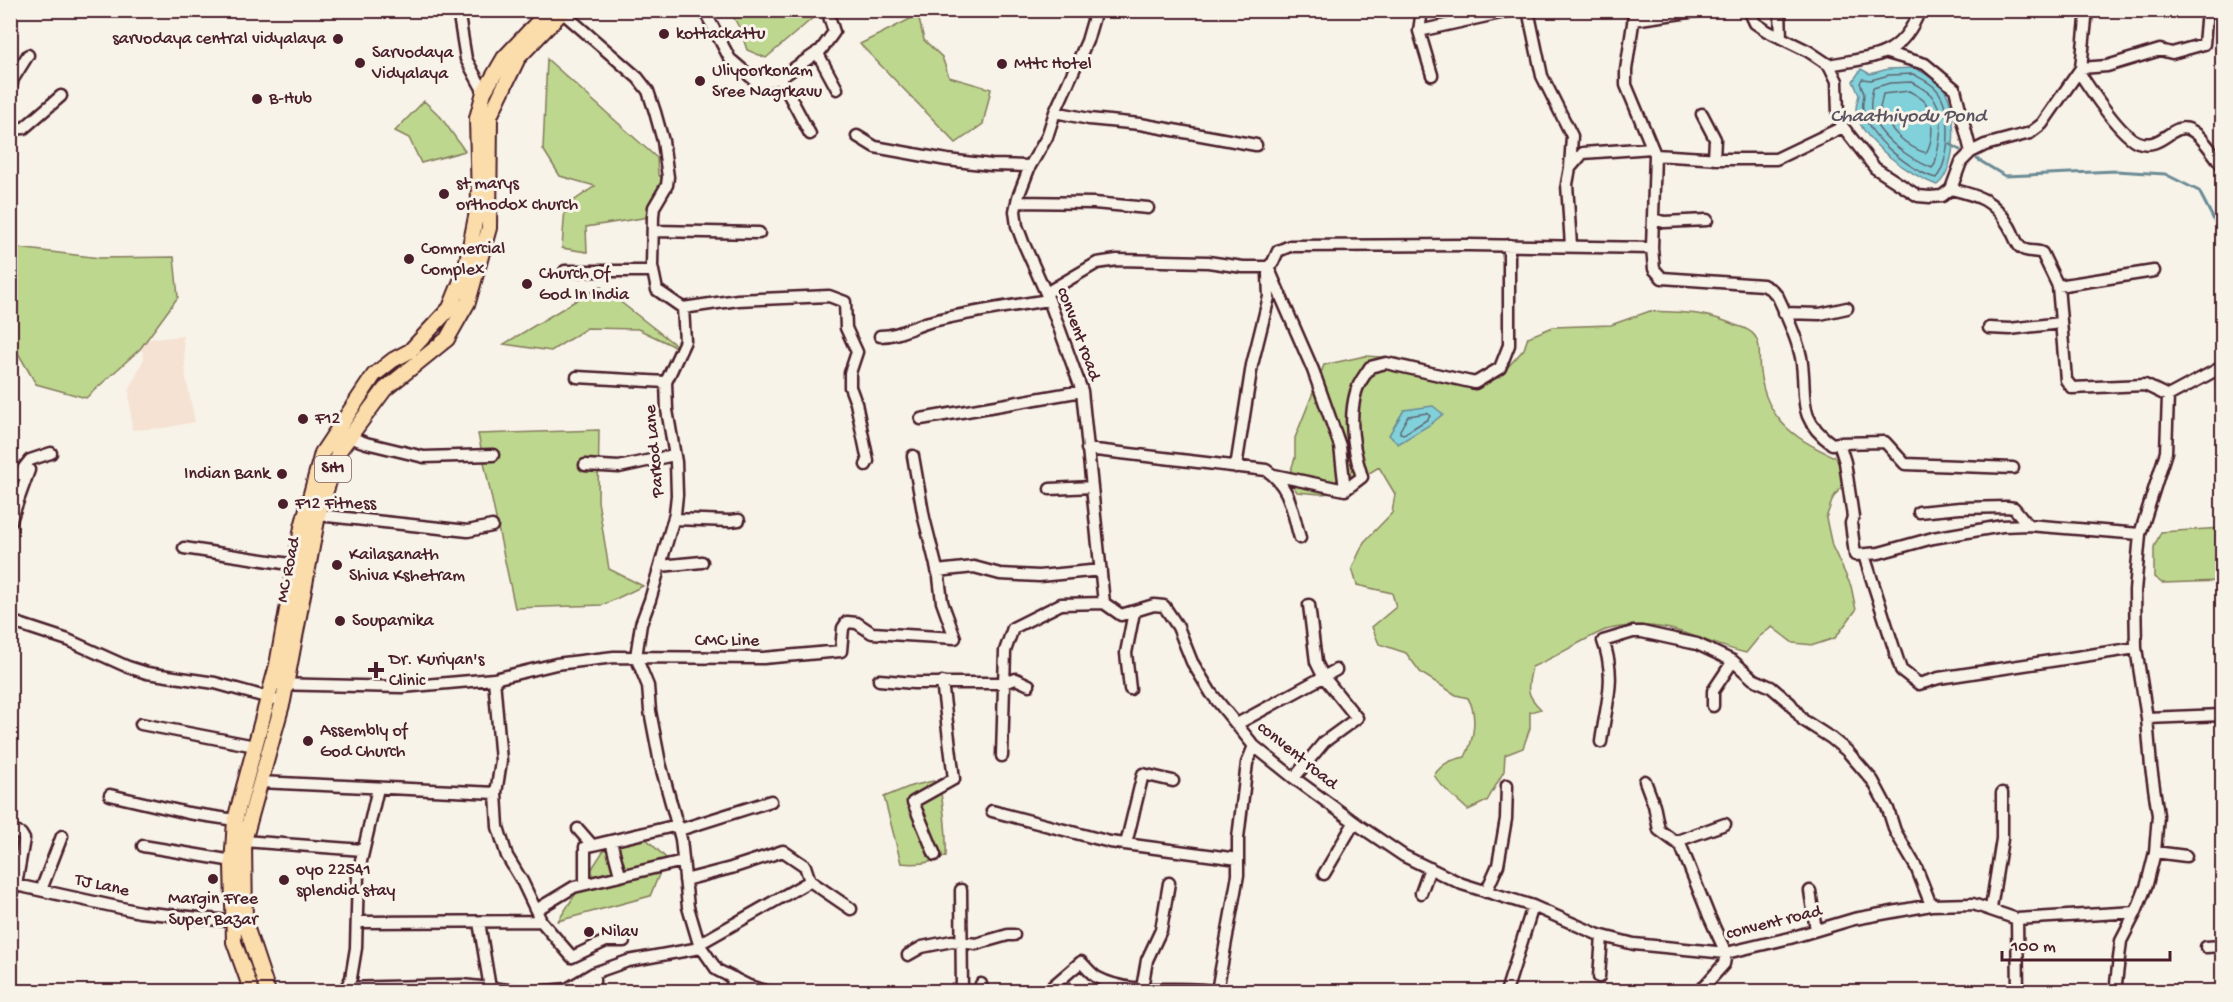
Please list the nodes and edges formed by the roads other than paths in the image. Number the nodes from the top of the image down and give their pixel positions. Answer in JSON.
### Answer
{"nodes":[{"id":1,"x":458,"y":10,"type":"edge"},
{"id":2,"x":704,"y":10,"type":"edge"},
{"id":3,"x":826,"y":10,"type":"edge"},
{"id":4,"x":1096,"y":10,"type":"edge"},
{"id":5,"x":1422,"y":10,"type":"edge"},
{"id":6,"x":1514,"y":10,"type":"edge"},
{"id":7,"x":1528,"y":10,"type":"edge"},
{"id":8,"x":1703,"y":10,"type":"edge"},
{"id":9,"x":1749,"y":10,"type":"edge"},
{"id":10,"x":1780,"y":10,"type":"edge"},
{"id":11,"x":1920,"y":10,"type":"edge"},
{"id":12,"x":2087,"y":10,"type":"edge"},
{"id":13,"x":2207,"y":10,"type":"edge"},
{"id":14,"x":558,"y":11,"type":"edge"},
{"id":15,"x":1634,"y":15,"type":"edge"},
{"id":16,"x":1419,"y":31,"type":"junction"},
{"id":17,"x":1781,"y":38,"type":"junction"},
{"id":18,"x":817,"y":52,"type":"junction"},
{"id":19,"x":1887,"y":53,"type":"junction"},
{"id":20,"x":28,"y":55,"type":"dead end"},
{"id":21,"x":1829,"y":65,"type":"junction"},
{"id":22,"x":2080,"y":70,"type":"junction"},
{"id":23,"x":1432,"y":75,"type":"dead end"},
{"id":24,"x":780,"y":78,"type":"junction"},
{"id":25,"x":837,"y":89,"type":"dead end"},
{"id":26,"x":10,"y":91,"type":"edge"},
{"id":27,"x":484,"y":92,"type":"junction"},
{"id":28,"x":61,"y":96,"type":"dead end"},
{"id":29,"x":1055,"y":112,"type":"junction"},
{"id":30,"x":1702,"y":114,"type":"dead end"},
{"id":31,"x":1843,"y":127,"type":"junction"},
{"id":32,"x":10,"y":129,"type":"edge"},
{"id":33,"x":810,"y":134,"type":"dead end"},
{"id":34,"x":856,"y":136,"type":"dead end"},
{"id":35,"x":1256,"y":144,"type":"dead end"},
{"id":36,"x":1653,"y":152,"type":"junction"},
{"id":37,"x":1971,"y":152,"type":"junction"},
{"id":38,"x":1714,"y":159,"type":"junction"},
{"id":39,"x":2223,"y":165,"type":"edge"},
{"id":40,"x":1030,"y":166,"type":"junction"},
{"id":41,"x":1570,"y":168,"type":"junction"},
{"id":42,"x":1951,"y":189,"type":"junction"},
{"id":43,"x":1017,"y":202,"type":"junction"},
{"id":44,"x":1148,"y":207,"type":"dead end"},
{"id":45,"x":1653,"y":219,"type":"junction"},
{"id":46,"x":1707,"y":220,"type":"dead end"},
{"id":47,"x":653,"y":231,"type":"junction"},
{"id":48,"x":759,"y":233,"type":"dead end"},
{"id":49,"x":1509,"y":245,"type":"junction"},
{"id":50,"x":1571,"y":246,"type":"junction"},
{"id":51,"x":1652,"y":248,"type":"junction"},
{"id":52,"x":1268,"y":267,"type":"junction"},
{"id":53,"x":565,"y":271,"type":"dead end"},
{"id":54,"x":652,"y":271,"type":"junction"},
{"id":55,"x":2154,"y":271,"type":"dead end"},
{"id":56,"x":2058,"y":286,"type":"junction"},
{"id":57,"x":1047,"y":297,"type":"junction"},
{"id":58,"x":683,"y":308,"type":"junction"},
{"id":59,"x":1847,"y":308,"type":"dead end"},
{"id":60,"x":1784,"y":313,"type":"junction"},
{"id":61,"x":2060,"y":323,"type":"junction"},
{"id":62,"x":1989,"y":328,"type":"dead end"},
{"id":63,"x":880,"y":336,"type":"dead end"},
{"id":64,"x":2223,"y":367,"type":"edge"},
{"id":65,"x":577,"y":377,"type":"dead end"},
{"id":66,"x":666,"y":382,"type":"junction"},
{"id":67,"x":1082,"y":391,"type":"junction"},
{"id":68,"x":2168,"y":396,"type":"junction"},
{"id":69,"x":921,"y":419,"type":"dead end"},
{"id":70,"x":349,"y":437,"type":"junction"},
{"id":71,"x":1839,"y":443,"type":"junction"},
{"id":72,"x":1087,"y":449,"type":"junction"},
{"id":73,"x":51,"y":453,"type":"dead end"},
{"id":74,"x":493,"y":455,"type":"dead end"},
{"id":75,"x":674,"y":455,"type":"junction"},
{"id":76,"x":913,"y":456,"type":"dead end"},
{"id":77,"x":585,"y":465,"type":"dead end"},
{"id":78,"x":866,"y":465,"type":"dead end"},
{"id":79,"x":1236,"y":467,"type":"junction"},
{"id":80,"x":2013,"y":468,"type":"dead end"},
{"id":81,"x":10,"y":470,"type":"edge"},
{"id":82,"x":29,"y":470,"type":"dead end"},
{"id":83,"x":1274,"y":475,"type":"junction"},
{"id":84,"x":1092,"y":487,"type":"junction"},
{"id":85,"x":1050,"y":489,"type":"dead end"},
{"id":86,"x":1345,"y":490,"type":"junction"},
{"id":87,"x":1919,"y":512,"type":"dead end"},
{"id":88,"x":318,"y":515,"type":"junction"},
{"id":89,"x":674,"y":519,"type":"junction"},
{"id":90,"x":739,"y":520,"type":"dead end"},
{"id":91,"x":10,"y":523,"type":"edge"},
{"id":92,"x":2028,"y":525,"type":"junction"},
{"id":93,"x":492,"y":526,"type":"dead end"},
{"id":94,"x":2140,"y":534,"type":"junction"},
{"id":95,"x":1300,"y":538,"type":"dead end"},
{"id":96,"x":184,"y":548,"type":"dead end"},
{"id":97,"x":1864,"y":555,"type":"junction"},
{"id":98,"x":702,"y":562,"type":"dead end"},
{"id":99,"x":296,"y":565,"type":"junction"},
{"id":100,"x":660,"y":566,"type":"junction"},
{"id":101,"x":1101,"y":570,"type":"junction"},
{"id":102,"x":937,"y":571,"type":"junction"},
{"id":103,"x":1104,"y":603,"type":"junction"},
{"id":104,"x":1309,"y":605,"type":"dead end"},
{"id":105,"x":1134,"y":612,"type":"junction"},
{"id":106,"x":10,"y":621,"type":"edge"},
{"id":107,"x":2136,"y":648,"type":"junction"},
{"id":108,"x":636,"y":657,"type":"junction"},
{"id":109,"x":1733,"y":661,"type":"junction"},
{"id":110,"x":1336,"y":670,"type":"dead end"},
{"id":111,"x":1323,"y":676,"type":"junction"},
{"id":112,"x":494,"y":679,"type":"junction"},
{"id":113,"x":879,"y":681,"type":"dead end"},
{"id":114,"x":942,"y":682,"type":"junction"},
{"id":115,"x":1003,"y":683,"type":"junction"},
{"id":116,"x":271,"y":684,"type":"junction"},
{"id":117,"x":286,"y":685,"type":"junction"},
{"id":118,"x":1029,"y":685,"type":"dead end"},
{"id":119,"x":1130,"y":689,"type":"dead end"},
{"id":120,"x":267,"y":698,"type":"junction"},
{"id":121,"x":283,"y":701,"type":"junction"},
{"id":122,"x":1713,"y":706,"type":"dead end"},
{"id":123,"x":2223,"y":715,"type":"edge"},
{"id":124,"x":2147,"y":718,"type":"junction"},
{"id":125,"x":141,"y":723,"type":"dead end"},
{"id":126,"x":1237,"y":724,"type":"junction"},
{"id":127,"x":1601,"y":742,"type":"dead end"},
{"id":128,"x":255,"y":746,"type":"junction"},
{"id":129,"x":1254,"y":746,"type":"junction"},
{"id":130,"x":1002,"y":756,"type":"dead end"},
{"id":131,"x":1294,"y":778,"type":"junction"},
{"id":132,"x":1173,"y":781,"type":"dead end"},
{"id":133,"x":1645,"y":781,"type":"dead end"},
{"id":134,"x":259,"y":782,"type":"junction"},
{"id":135,"x":1507,"y":785,"type":"dead end"},
{"id":136,"x":378,"y":788,"type":"junction"},
{"id":137,"x":496,"y":793,"type":"junction"},
{"id":138,"x":2002,"y":793,"type":"dead end"},
{"id":139,"x":110,"y":795,"type":"dead end"},
{"id":140,"x":771,"y":801,"type":"dead end"},
{"id":141,"x":992,"y":811,"type":"dead end"},
{"id":142,"x":236,"y":820,"type":"junction"},
{"id":143,"x":1354,"y":823,"type":"junction"},
{"id":144,"x":1725,"y":824,"type":"dead end"},
{"id":145,"x":678,"y":828,"type":"junction"},
{"id":146,"x":10,"y":830,"type":"edge"},
{"id":147,"x":578,"y":830,"type":"dead end"},
{"id":148,"x":62,"y":836,"type":"dead end"},
{"id":149,"x":244,"y":840,"type":"junction"},
{"id":150,"x":611,"y":841,"type":"junction"},
{"id":151,"x":1126,"y":844,"type":"junction"},
{"id":152,"x":592,"y":845,"type":"junction"},
{"id":153,"x":143,"y":846,"type":"dead end"},
{"id":154,"x":1681,"y":846,"type":"junction"},
{"id":155,"x":363,"y":850,"type":"junction"},
{"id":156,"x":2156,"y":852,"type":"junction"},
{"id":157,"x":935,"y":855,"type":"dead end"},
{"id":158,"x":2186,"y":856,"type":"dead end"},
{"id":159,"x":1238,"y":859,"type":"junction"},
{"id":160,"x":233,"y":861,"type":"junction"},
{"id":161,"x":683,"y":861,"type":"junction"},
{"id":162,"x":1430,"y":868,"type":"junction"},
{"id":163,"x":1324,"y":874,"type":"dead end"},
{"id":164,"x":620,"y":875,"type":"junction"},
{"id":165,"x":685,"y":880,"type":"junction"},
{"id":166,"x":810,"y":881,"type":"junction"},
{"id":167,"x":1169,"y":883,"type":"dead end"},
{"id":168,"x":585,"y":884,"type":"junction"},
{"id":169,"x":41,"y":890,"type":"junction"},
{"id":170,"x":961,"y":890,"type":"dead end"},
{"id":171,"x":1810,"y":891,"type":"dead end"},
{"id":172,"x":1486,"y":892,"type":"junction"},
{"id":173,"x":1421,"y":893,"type":"dead end"},
{"id":174,"x":1930,"y":905,"type":"junction"},
{"id":175,"x":1533,"y":906,"type":"junction"},
{"id":176,"x":1991,"y":908,"type":"junction"},
{"id":177,"x":851,"y":909,"type":"dead end"},
{"id":178,"x":536,"y":910,"type":"junction"},
{"id":179,"x":2136,"y":912,"type":"junction"},
{"id":180,"x":2017,"y":919,"type":"junction"},
{"id":181,"x":541,"y":921,"type":"junction"},
{"id":182,"x":239,"y":922,"type":"junction"},
{"id":183,"x":358,"y":922,"type":"junction"},
{"id":184,"x":479,"y":922,"type":"junction"},
{"id":185,"x":1816,"y":930,"type":"junction"},
{"id":186,"x":1014,"y":935,"type":"dead end"},
{"id":187,"x":1602,"y":936,"type":"junction"},
{"id":188,"x":624,"y":941,"type":"dead end"},
{"id":189,"x":962,"y":942,"type":"junction"},
{"id":190,"x":699,"y":946,"type":"junction"},
{"id":191,"x":2223,"y":946,"type":"edge"},
{"id":192,"x":2206,"y":947,"type":"dead end"},
{"id":193,"x":1726,"y":953,"type":"junction"},
{"id":194,"x":908,"y":955,"type":"dead end"},
{"id":195,"x":594,"y":973,"type":"junction"},
{"id":196,"x":1599,"y":977,"type":"dead end"},
{"id":197,"x":734,"y":978,"type":"junction"},
{"id":198,"x":462,"y":988,"type":"edge"},
{"id":199,"x":490,"y":988,"type":"junction"},
{"id":200,"x":1142,"y":988,"type":"junction"},
{"id":201,"x":345,"y":990,"type":"edge"},
{"id":202,"x":1217,"y":991,"type":"edge"},
{"id":203,"x":252,"y":992,"type":"edge"},
{"id":204,"x":268,"y":992,"type":"edge"},
{"id":205,"x":529,"y":992,"type":"edge"},
{"id":206,"x":535,"y":992,"type":"edge"},
{"id":207,"x":594,"y":992,"type":"edge"},
{"id":208,"x":730,"y":992,"type":"edge"},
{"id":209,"x":769,"y":992,"type":"edge"},
{"id":210,"x":962,"y":992,"type":"edge"},
{"id":211,"x":1046,"y":992,"type":"edge"},
{"id":212,"x":1506,"y":992,"type":"edge"},
{"id":213,"x":1700,"y":992,"type":"edge"},
{"id":214,"x":2018,"y":992,"type":"edge"},
{"id":215,"x":2115,"y":992,"type":"edge"}],
"edges":[{"from":1,"to":27,"type":"street"},
{"from":2,"to":24,"type":"street"},
{"from":3,"to":18,"type":"street"},
{"from":4,"to":29,"type":"street","name":"convent road"},
{"from":5,"to":16,"type":"street"},
{"from":6,"to":16,"type":"street"},
{"from":7,"to":41,"type":"street"},
{"from":8,"to":15,"type":"street"},
{"from":9,"to":17,"type":"street"},
{"from":10,"to":17,"type":"street"},
{"from":11,"to":19,"type":"street"},
{"from":12,"to":22,"type":"street"},
{"from":13,"to":22,"type":"street"},
{"from":14,"to":27,"type":"main road","name":"MC Road","number":"SH1"},
{"from":14,"to":47,"type":"street"},
{"from":14,"to":70,"type":"main road","name":"MC Road","number":"SH1"},
{"from":15,"to":36,"type":"street"},
{"from":16,"to":23,"type":"street"},
{"from":17,"to":21,"type":"street"},
{"from":18,"to":24,"type":"street"},
{"from":18,"to":25,"type":"street"},
{"from":19,"to":21,"type":"street"},
{"from":19,"to":37,"type":"street"},
{"from":20,"to":26,"type":"street"},
{"from":21,"to":31,"type":"street"},
{"from":22,"to":37,"type":"street"},
{"from":22,"to":39,"type":"street"},
{"from":24,"to":33,"type":"street"},
{"from":27,"to":99,"type":"main road","name":"MC Road","number":"SH1"},
{"from":28,"to":32,"type":"street"},
{"from":29,"to":35,"type":"street"},
{"from":29,"to":40,"type":"street","name":"convent road"},
{"from":30,"to":38,"type":"street"},
{"from":31,"to":38,"type":"street"},
{"from":31,"to":42,"type":"street"},
{"from":34,"to":40,"type":"street"},
{"from":36,"to":38,"type":"street"},
{"from":36,"to":41,"type":"street"},
{"from":36,"to":45,"type":"street"},
{"from":37,"to":42,"type":"street"},
{"from":40,"to":43,"type":"street","name":"convent road"},
{"from":41,"to":50,"type":"street"},
{"from":42,"to":56,"type":"street"},
{"from":43,"to":44,"type":"street"},
{"from":43,"to":57,"type":"street","name":"convent road"},
{"from":45,"to":46,"type":"street"},
{"from":45,"to":51,"type":"street"},
{"from":47,"to":48,"type":"street"},
{"from":47,"to":54,"type":"street"},
{"from":49,"to":50,"type":"street"},
{"from":49,"to":52,"type":"street"},
{"from":49,"to":86,"type":"street"},
{"from":50,"to":51,"type":"street"},
{"from":51,"to":60,"type":"street"},
{"from":52,"to":57,"type":"street"},
{"from":52,"to":79,"type":"street"},
{"from":52,"to":86,"type":"street"},
{"from":53,"to":54,"type":"street"},
{"from":54,"to":58,"type":"street"},
{"from":55,"to":56,"type":"street"},
{"from":56,"to":61,"type":"street"},
{"from":57,"to":63,"type":"street"},
{"from":57,"to":67,"type":"street","name":"convent road"},
{"from":58,"to":66,"type":"street","name":"Parkod Lane"},
{"from":58,"to":78,"type":"street"},
{"from":59,"to":60,"type":"street"},
{"from":60,"to":71,"type":"street"},
{"from":61,"to":62,"type":"street"},
{"from":61,"to":68,"type":"street"},
{"from":64,"to":68,"type":"street"},
{"from":65,"to":66,"type":"street"},
{"from":66,"to":75,"type":"street","name":"Parkod Lane"},
{"from":67,"to":69,"type":"street"},
{"from":67,"to":72,"type":"street","name":"convent road"},
{"from":68,"to":94,"type":"street"},
{"from":70,"to":74,"type":"street"},
{"from":70,"to":88,"type":"main road","name":"MC Road","number":"SH1"},
{"from":71,"to":80,"type":"street"},
{"from":71,"to":97,"type":"street"},
{"from":72,"to":79,"type":"street"},
{"from":72,"to":84,"type":"street","name":"convent road"},
{"from":73,"to":81,"type":"street"},
{"from":75,"to":77,"type":"street"},
{"from":75,"to":89,"type":"street","name":"Parkod Lane"},
{"from":76,"to":102,"type":"street","name":"CMC Line"},
{"from":79,"to":83,"type":"street"},
{"from":82,"to":91,"type":"street"},
{"from":83,"to":86,"type":"street"},
{"from":83,"to":95,"type":"street"},
{"from":84,"to":85,"type":"street"},
{"from":84,"to":101,"type":"street","name":"convent road"},
{"from":87,"to":92,"type":"street"},
{"from":88,"to":93,"type":"street"},
{"from":88,"to":117,"type":"main road","name":"MC Road","number":"SH1"},
{"from":89,"to":90,"type":"street"},
{"from":89,"to":100,"type":"street","name":"Parkod Lane"},
{"from":92,"to":94,"type":"street"},
{"from":92,"to":97,"type":"street"},
{"from":94,"to":107,"type":"street"},
{"from":96,"to":99,"type":"street"},
{"from":97,"to":107,"type":"street"},
{"from":98,"to":100,"type":"street"},
{"from":99,"to":116,"type":"main road","name":"MC Road","number":"SH1"},
{"from":100,"to":108,"type":"street","name":"Parkod Lane"},
{"from":101,"to":102,"type":"street"},
{"from":101,"to":103,"type":"street","name":"convent road"},
{"from":102,"to":108,"type":"street","name":"CMC Line"},
{"from":103,"to":105,"type":"street","name":"convent road"},
{"from":103,"to":115,"type":"street"},
{"from":104,"to":111,"type":"street"},
{"from":105,"to":119,"type":"street"},
{"from":105,"to":126,"type":"street","name":"convent road"},
{"from":106,"to":120,"type":"street"},
{"from":107,"to":124,"type":"street"},
{"from":108,"to":112,"type":"street","name":"CMC Line"},
{"from":108,"to":145,"type":"street"},
{"from":109,"to":122,"type":"street"},
{"from":109,"to":127,"type":"street"},
{"from":109,"to":174,"type":"street"},
{"from":110,"to":111,"type":"street"},
{"from":111,"to":126,"type":"street"},
{"from":111,"to":131,"type":"street"},
{"from":112,"to":117,"type":"street","name":"CMC Line"},
{"from":112,"to":137,"type":"street"},
{"from":113,"to":114,"type":"street"},
{"from":114,"to":115,"type":"street"},
{"from":114,"to":157,"type":"street"},
{"from":115,"to":118,"type":"street"},
{"from":115,"to":130,"type":"street"},
{"from":116,"to":117,"type":"street","name":"CMC Line"},
{"from":116,"to":120,"type":"main road","name":"MC Road","number":"SH1"},
{"from":117,"to":121,"type":"main road","name":"MC Road","number":"SH1"},
{"from":120,"to":121,"type":"street"},
{"from":120,"to":128,"type":"main road","name":"MC Road","number":"SH1"},
{"from":121,"to":134,"type":"main road","name":"MC Road","number":"SH1"},
{"from":123,"to":124,"type":"street"},
{"from":124,"to":156,"type":"street"},
{"from":125,"to":128,"type":"street"},
{"from":126,"to":129,"type":"street","name":"convent road"},
{"from":128,"to":142,"type":"main road","name":"MC Road","number":"SH1"},
{"from":129,"to":131,"type":"street","name":"convent road"},
{"from":129,"to":159,"type":"street"},
{"from":131,"to":143,"type":"street","name":"convent road"},
{"from":132,"to":151,"type":"street"},
{"from":133,"to":154,"type":"street"},
{"from":134,"to":136,"type":"street"},
{"from":134,"to":149,"type":"main road","name":"MC Road","number":"SH1"},
{"from":135,"to":172,"type":"street"},
{"from":136,"to":137,"type":"street"},
{"from":136,"to":155,"type":"street"},
{"from":137,"to":178,"type":"street"},
{"from":138,"to":176,"type":"street"},
{"from":139,"to":142,"type":"street"},
{"from":140,"to":145,"type":"street"},
{"from":141,"to":151,"type":"street"},
{"from":142,"to":160,"type":"main road","name":"MC Road","number":"SH1"},
{"from":143,"to":162,"type":"street","name":"convent road"},
{"from":143,"to":163,"type":"street"},
{"from":144,"to":154,"type":"street"},
{"from":145,"to":150,"type":"street"},
{"from":145,"to":161,"type":"street"},
{"from":146,"to":169,"type":"street","name":"TJ Lane"},
{"from":147,"to":152,"type":"street"},
{"from":148,"to":169,"type":"street"},
{"from":149,"to":155,"type":"street"},
{"from":149,"to":182,"type":"main road","name":"MC Road","number":"SH1"},
{"from":150,"to":152,"type":"street"},
{"from":150,"to":164,"type":"street"},
{"from":151,"to":159,"type":"street"},
{"from":152,"to":168,"type":"street"},
{"from":153,"to":160,"type":"street"},
{"from":154,"to":193,"type":"street"},
{"from":155,"to":183,"type":"street"},
{"from":156,"to":158,"type":"street"},
{"from":156,"to":179,"type":"street"},
{"from":159,"to":202,"type":"street"},
{"from":160,"to":182,"type":"main road","name":"MC Road","number":"SH1"},
{"from":161,"to":164,"type":"street"},
{"from":161,"to":165,"type":"street"},
{"from":162,"to":172,"type":"street","name":"convent road"},
{"from":162,"to":173,"type":"street"},
{"from":164,"to":168,"type":"street"},
{"from":165,"to":166,"type":"street"},
{"from":165,"to":190,"type":"street"},
{"from":166,"to":177,"type":"street"},
{"from":166,"to":190,"type":"street"},
{"from":167,"to":200,"type":"street"},
{"from":168,"to":178,"type":"street"},
{"from":169,"to":182,"type":"street","name":"TJ Lane"},
{"from":170,"to":189,"type":"street"},
{"from":171,"to":185,"type":"street"},
{"from":172,"to":175,"type":"street","name":"convent road"},
{"from":174,"to":176,"type":"street","name":"convent road"},
{"from":174,"to":185,"type":"street","name":"convent road"},
{"from":175,"to":187,"type":"street","name":"convent road"},
{"from":175,"to":212,"type":"street"},
{"from":176,"to":180,"type":"street","name":"convent road"},
{"from":178,"to":181,"type":"street"},
{"from":179,"to":180,"type":"street"},
{"from":179,"to":215,"type":"street"},
{"from":180,"to":214,"type":"street"},
{"from":181,"to":184,"type":"street"},
{"from":181,"to":188,"type":"street"},
{"from":182,"to":203,"type":"main road","name":"MC Road","number":"SH1"},
{"from":182,"to":204,"type":"main road","name":"MC Road","number":"SH1"},
{"from":183,"to":184,"type":"street"},
{"from":183,"to":201,"type":"street"},
{"from":184,"to":199,"type":"street"},
{"from":185,"to":193,"type":"street","name":"convent road"},
{"from":186,"to":189,"type":"street"},
{"from":187,"to":193,"type":"street","name":"convent road"},
{"from":187,"to":196,"type":"street"},
{"from":189,"to":194,"type":"street"},
{"from":189,"to":210,"type":"street"},
{"from":190,"to":195,"type":"street"},
{"from":190,"to":197,"type":"street"},
{"from":191,"to":192,"type":"street"},
{"from":193,"to":213,"type":"street"},
{"from":195,"to":206,"type":"street"},
{"from":195,"to":207,"type":"street"},
{"from":197,"to":208,"type":"street"},
{"from":197,"to":209,"type":"street"},
{"from":198,"to":199,"type":"street"},
{"from":198,"to":201,"type":"street"},
{"from":199,"to":205,"type":"street"},
{"from":200,"to":202,"type":"street"},
{"from":200,"to":211,"type":"street"}]}
